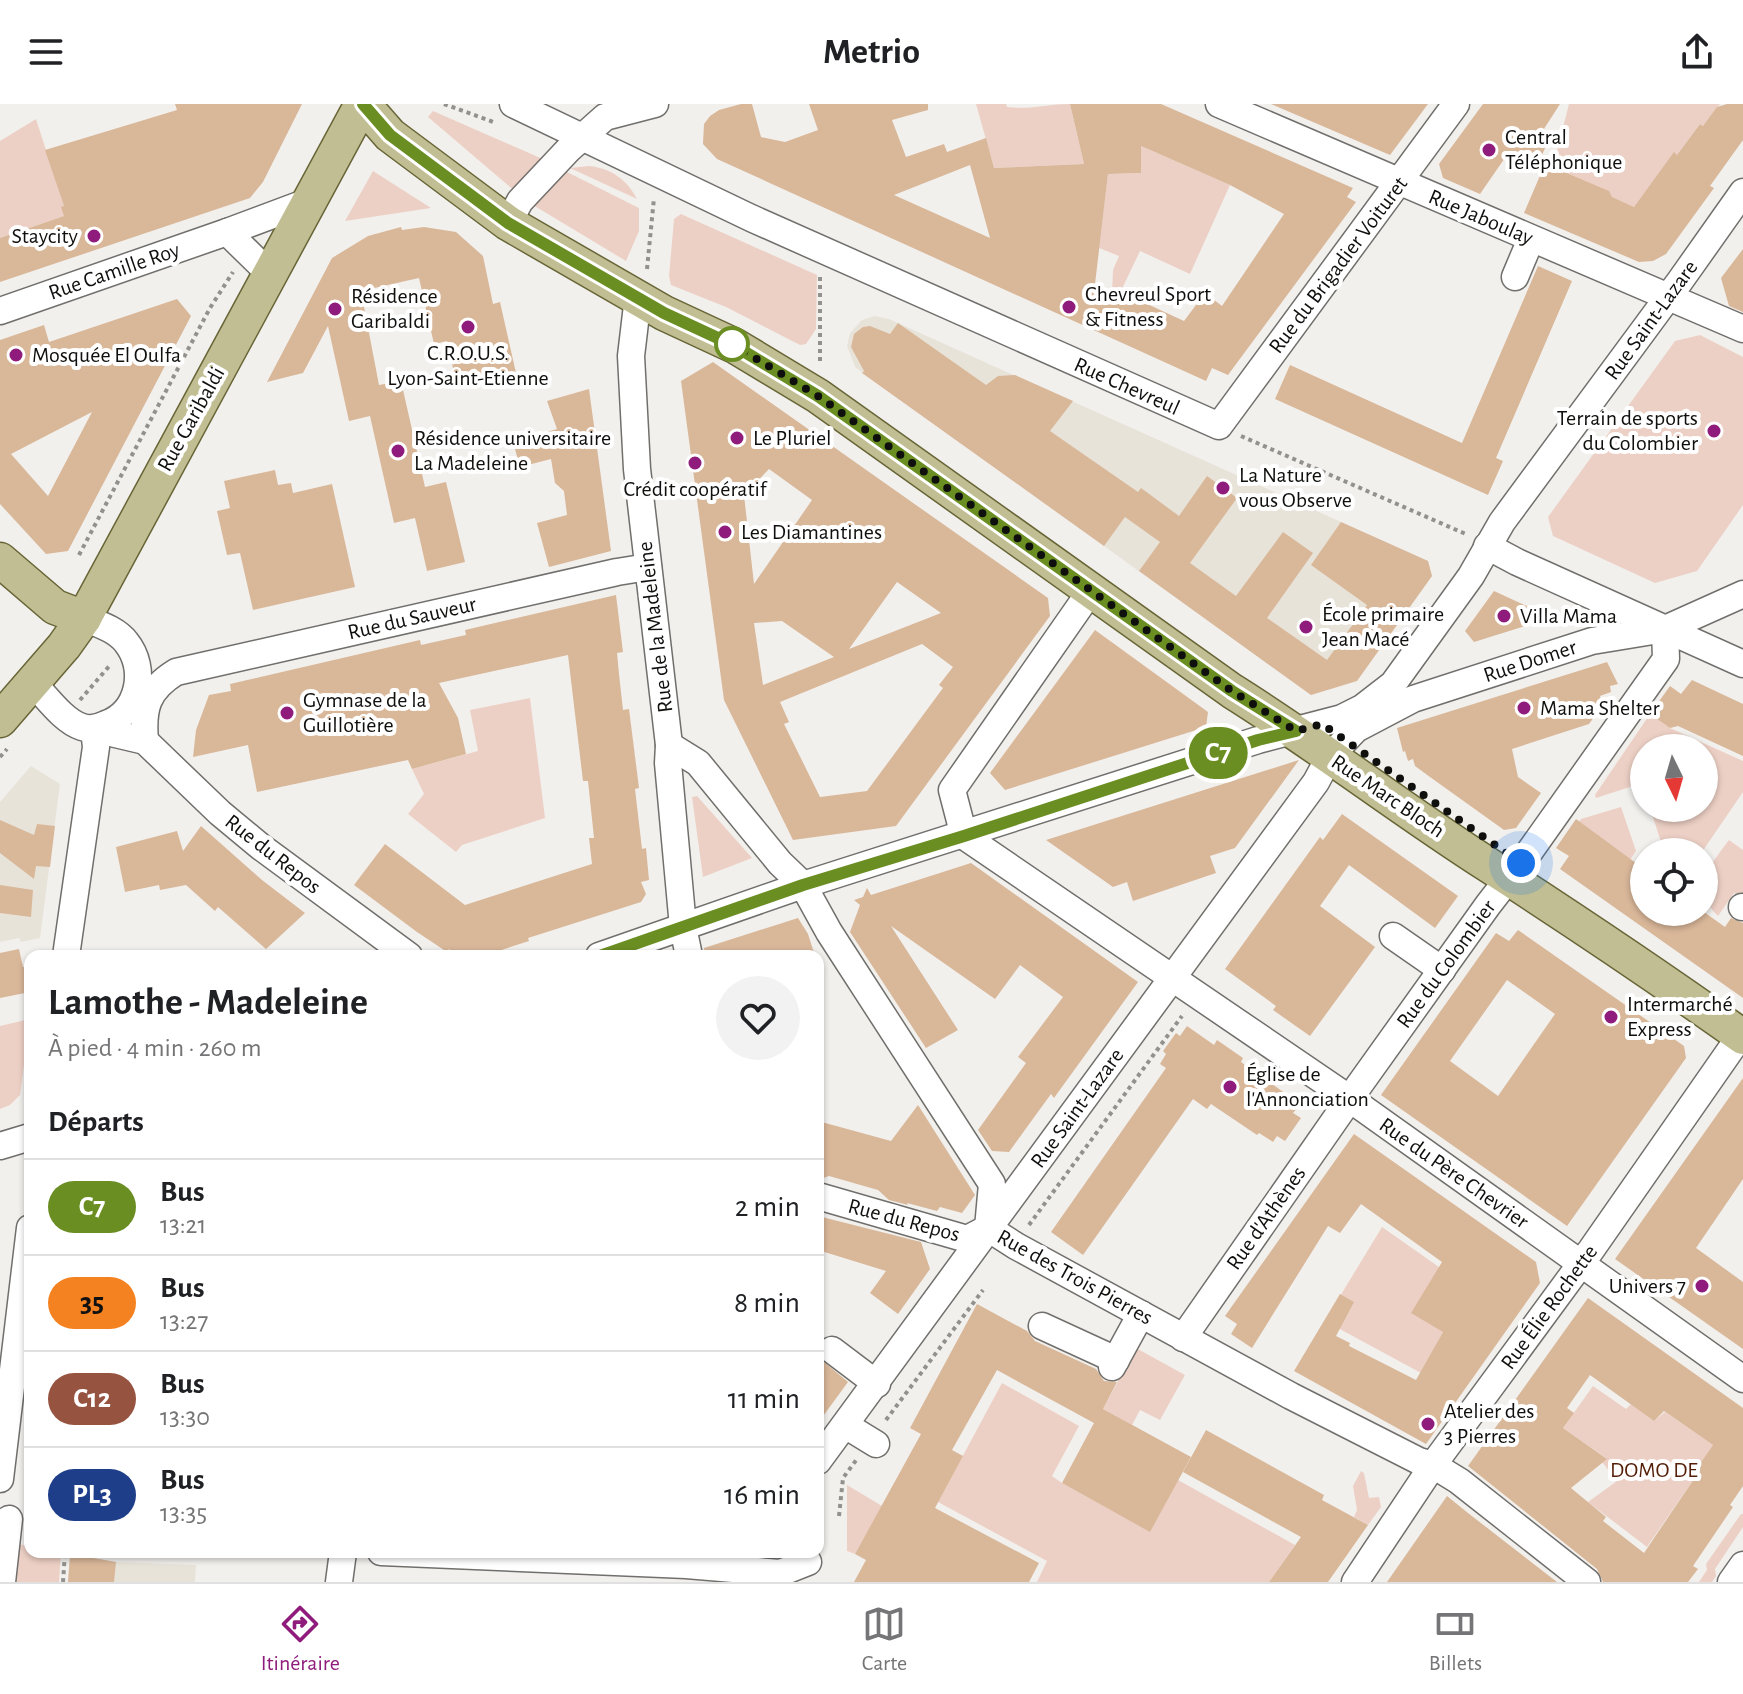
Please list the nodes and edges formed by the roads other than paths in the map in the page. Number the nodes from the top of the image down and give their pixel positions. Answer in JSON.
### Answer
{"nodes":[{"id":1,"x":363,"y":104,"type":"edge"},
{"id":2,"x":655,"y":104,"type":"edge"},
{"id":3,"x":1219,"y":104,"type":"edge"},
{"id":4,"x":1456,"y":104,"type":"edge"},
{"id":5,"x":506,"y":114,"type":"edge"},
{"id":6,"x":581,"y":138,"type":"junction"},
{"id":7,"x":1400,"y":182,"type":"junction"},
{"id":8,"x":1743,"y":192,"type":"edge"},
{"id":9,"x":310,"y":201,"type":"junction"},
{"id":10,"x":508,"y":223,"type":"junction"},
{"id":11,"x":227,"y":232,"type":"junction"},
{"id":12,"x":1531,"y":239,"type":"junction"},
{"id":13,"x":255,"y":268,"type":"junction"},
{"id":14,"x":1515,"y":277,"type":"dead end"},
{"id":15,"x":638,"y":297,"type":"junction"},
{"id":16,"x":1668,"y":297,"type":"junction"},
{"id":17,"x":0,"y":311,"type":"edge"},
{"id":18,"x":1743,"y":329,"type":"edge"},
{"id":19,"x":1219,"y":426,"type":"joint"},
{"id":20,"x":1487,"y":546,"type":"junction"},
{"id":21,"x":0,"y":560,"type":"edge"},
{"id":22,"x":648,"y":567,"type":"junction"},
{"id":23,"x":1092,"y":589,"type":"junction"},
{"id":24,"x":1743,"y":594,"type":"edge"},
{"id":25,"x":84,"y":618,"type":"junction"},
{"id":26,"x":1665,"y":629,"type":"junction"},
{"id":27,"x":1420,"y":644,"type":"junction"},
{"id":28,"x":125,"y":664,"type":"junction"},
{"id":29,"x":1743,"y":664,"type":"edge"},
{"id":30,"x":176,"y":672,"type":"junction"},
{"id":31,"x":32,"y":682,"type":"junction"},
{"id":32,"x":1450,"y":687,"type":"junction"},
{"id":33,"x":0,"y":720,"type":"edge"},
{"id":34,"x":1296,"y":731,"type":"junction"},
{"id":35,"x":95,"y":738,"type":"junction"},
{"id":36,"x":145,"y":741,"type":"junction"},
{"id":37,"x":669,"y":745,"type":"junction"},
{"id":38,"x":1330,"y":756,"type":"junction"},
{"id":39,"x":964,"y":836,"type":"junction"},
{"id":40,"x":1510,"y":878,"type":"junction"},
{"id":41,"x":803,"y":885,"type":"junction"},
{"id":42,"x":683,"y":927,"type":"junction"},
{"id":43,"x":1393,"y":936,"type":"dead end"},
{"id":44,"x":67,"y":950,"type":"edge"},
{"id":45,"x":401,"y":950,"type":"edge"},
{"id":46,"x":616,"y":950,"type":"edge"},
{"id":47,"x":688,"y":950,"type":"edge"},
{"id":48,"x":1442,"y":970,"type":"junction"},
{"id":49,"x":1171,"y":979,"type":"junction"},
{"id":50,"x":1742,"y":1035,"type":"edge"},
{"id":51,"x":1350,"y":1099,"type":"junction"},
{"id":52,"x":24,"y":1139,"type":"edge"},
{"id":53,"x":0,"y":1146,"type":"edge"},
{"id":54,"x":824,"y":1198,"type":"edge"},
{"id":55,"x":988,"y":1228,"type":"junction"},
{"id":56,"x":1581,"y":1263,"type":"junction"},
{"id":57,"x":24,"y":1278,"type":"edge"},
{"id":58,"x":1141,"y":1314,"type":"junction"},
{"id":59,"x":1042,"y":1326,"type":"dead end"},
{"id":60,"x":1183,"y":1338,"type":"junction"},
{"id":61,"x":832,"y":1350,"type":"dead end"},
{"id":62,"x":1743,"y":1379,"type":"edge"},
{"id":63,"x":877,"y":1384,"type":"junction"},
{"id":64,"x":845,"y":1425,"type":"junction"},
{"id":65,"x":873,"y":1442,"type":"road end"},
{"id":66,"x":824,"y":1452,"type":"edge"},
{"id":67,"x":1433,"y":1465,"type":"junction"},
{"id":68,"x":0,"y":1479,"type":"edge"},
{"id":69,"x":13,"y":1520,"type":"edge"},
{"id":70,"x":342,"y":1558,"type":"edge"},
{"id":71,"x":601,"y":1558,"type":"edge"},
{"id":72,"x":808,"y":1565,"type":"edge"},
{"id":73,"x":1743,"y":1565,"type":"edge"},
{"id":74,"x":780,"y":1569,"type":"edge"},
{"id":75,"x":685,"y":1573,"type":"edge"},
{"id":76,"x":2,"y":1582,"type":"edge"},
{"id":77,"x":339,"y":1582,"type":"edge"},
{"id":78,"x":1355,"y":1582,"type":"edge"},
{"id":79,"x":1587,"y":1582,"type":"edge"},
{"id":80,"x":1731,"y":1582,"type":"edge"}],
"edges":[{"from":1,"to":9,"type":"main road","name":"Rue Garibaldi"},
{"from":1,"to":10,"type":"main road"},
{"from":2,"to":6,"type":"street"},
{"from":3,"to":7,"type":"street","name":"Rue Jaboulay"},
{"from":4,"to":7,"type":"street","name":"Rue du Brigadier Voituret"},
{"from":5,"to":6,"type":"street","name":"Rue Chevreul"},
{"from":6,"to":10,"type":"street"},
{"from":6,"to":19,"type":"street","name":"Rue Chevreul"},
{"from":7,"to":12,"type":"street","name":"Rue Jaboulay"},
{"from":7,"to":19,"type":"street","name":"Rue du Brigadier Voituret"},
{"from":8,"to":16,"type":"street","name":"Rue Saint-Lazare"},
{"from":9,"to":11,"type":"street","name":"Rue Camille Roy"},
{"from":9,"to":13,"type":"main road","name":"Rue Garibaldi"},
{"from":10,"to":15,"type":"main road","name":"Rue Marc Bloch"},
{"from":11,"to":13,"type":"street"},
{"from":11,"to":17,"type":"street","name":"Rue Camille Roy"},
{"from":12,"to":14,"type":"street"},
{"from":12,"to":16,"type":"street","name":"Rue Jaboulay"},
{"from":13,"to":25,"type":"main road","name":"Rue Garibaldi"},
{"from":15,"to":22,"type":"street","name":"Rue de la Madeleine"},
{"from":15,"to":23,"type":"main road","name":"Rue Marc Bloch"},
{"from":16,"to":18,"type":"street","name":"Rue Jaboulay"},
{"from":16,"to":20,"type":"street","name":"Rue Saint-Lazare"},
{"from":20,"to":26,"type":"street"},
{"from":20,"to":27,"type":"street","name":"Rue Saint-Lazare"},
{"from":21,"to":25,"type":"main road"},
{"from":22,"to":30,"type":"street","name":"Rue du Sauveur"},
{"from":22,"to":37,"type":"street","name":"Rue de la Madeleine"},
{"from":23,"to":34,"type":"main road","name":"Rue Marc Bloch"},
{"from":23,"to":39,"type":"street"},
{"from":24,"to":26,"type":"street","name":"Rue Domer"},
{"from":25,"to":28,"type":"street"},
{"from":25,"to":31,"type":"main road","name":"Rue Garibaldi"},
{"from":26,"to":29,"type":"street"},
{"from":26,"to":32,"type":"street","name":"Rue Domer"},
{"from":26,"to":40,"type":"street","name":"Rue du Colombier"},
{"from":27,"to":32,"type":"street"},
{"from":27,"to":34,"type":"street","name":"Rue Saint-Lazare"},
{"from":28,"to":30,"type":"street"},
{"from":28,"to":35,"type":"street"},
{"from":30,"to":36,"type":"street"},
{"from":31,"to":33,"type":"main road","name":"Rue Garibaldi"},
{"from":31,"to":35,"type":"street"},
{"from":32,"to":38,"type":"street","name":"Rue Domer"},
{"from":34,"to":38,"type":"main road","name":"Rue Marc Bloch"},
{"from":34,"to":39,"type":"street"},
{"from":35,"to":36,"type":"street"},
{"from":35,"to":44,"type":"street"},
{"from":36,"to":45,"type":"street","name":"Rue du Repos"},
{"from":37,"to":41,"type":"street","name":"Rue des Trois Pierres"},
{"from":37,"to":42,"type":"street","name":"Rue de la Madeleine"},
{"from":38,"to":40,"type":"main road","name":"Rue Marc Bloch"},
{"from":38,"to":49,"type":"street","name":"Rue Saint-Lazare"},
{"from":39,"to":41,"type":"street"},
{"from":39,"to":49,"type":"street","name":"Rue du Père Chevrier"},
{"from":40,"to":48,"type":"street","name":"Rue du Colombier"},
{"from":40,"to":50,"type":"main road","name":"Rue Marc Bloch"},
{"from":41,"to":42,"type":"street"},
{"from":41,"to":55,"type":"street","name":"Rue des Trois Pierres"},
{"from":42,"to":46,"type":"street"},
{"from":42,"to":47,"type":"street","name":"Rue de la Madeleine"},
{"from":43,"to":48,"type":"street"},
{"from":48,"to":51,"type":"street","name":"Rue du Colombier"},
{"from":49,"to":51,"type":"street","name":"Rue du Père Chevrier"},
{"from":49,"to":55,"type":"street","name":"Rue Saint-Lazare"},
{"from":50,"to":56,"type":"street","name":"Rue Élie Rochette"},
{"from":51,"to":56,"type":"street","name":"Rue du Père Chevrier"},
{"from":51,"to":60,"type":"street","name":"Rue d'Athènes"},
{"from":52,"to":53,"type":"street"},
{"from":54,"to":55,"type":"street","name":"Rue du Repos"},
{"from":55,"to":58,"type":"street","name":"Rue des Trois Pierres"},
{"from":55,"to":63,"type":"street","name":"Rue Saint-Lazare"},
{"from":56,"to":62,"type":"street","name":"Rue du Père Chevrier"},
{"from":56,"to":67,"type":"street","name":"Rue Élie Rochette"},
{"from":57,"to":68,"type":"street"},
{"from":58,"to":59,"type":"street"},
{"from":58,"to":60,"type":"street","name":"Rue des Trois Pierres"},
{"from":60,"to":67,"type":"street","name":"Rue des Trois Pierres"},
{"from":61,"to":63,"type":"street"},
{"from":63,"to":64,"type":"street","name":"Rue Saint-Lazare"},
{"from":64,"to":65,"type":"street"},
{"from":64,"to":66,"type":"street","name":"Rue Saint-Lazare"},
{"from":67,"to":78,"type":"street","name":"Rue Élie Rochette"},
{"from":67,"to":79,"type":"street","name":"Rue des Trois Pierres"},
{"from":69,"to":76,"type":"street"},
{"from":70,"to":77,"type":"street"},
{"from":71,"to":75,"type":"street"},
{"from":72,"to":74,"type":"street"},
{"from":73,"to":80,"type":"street"},
{"from":74,"to":75,"type":"street"}]}
